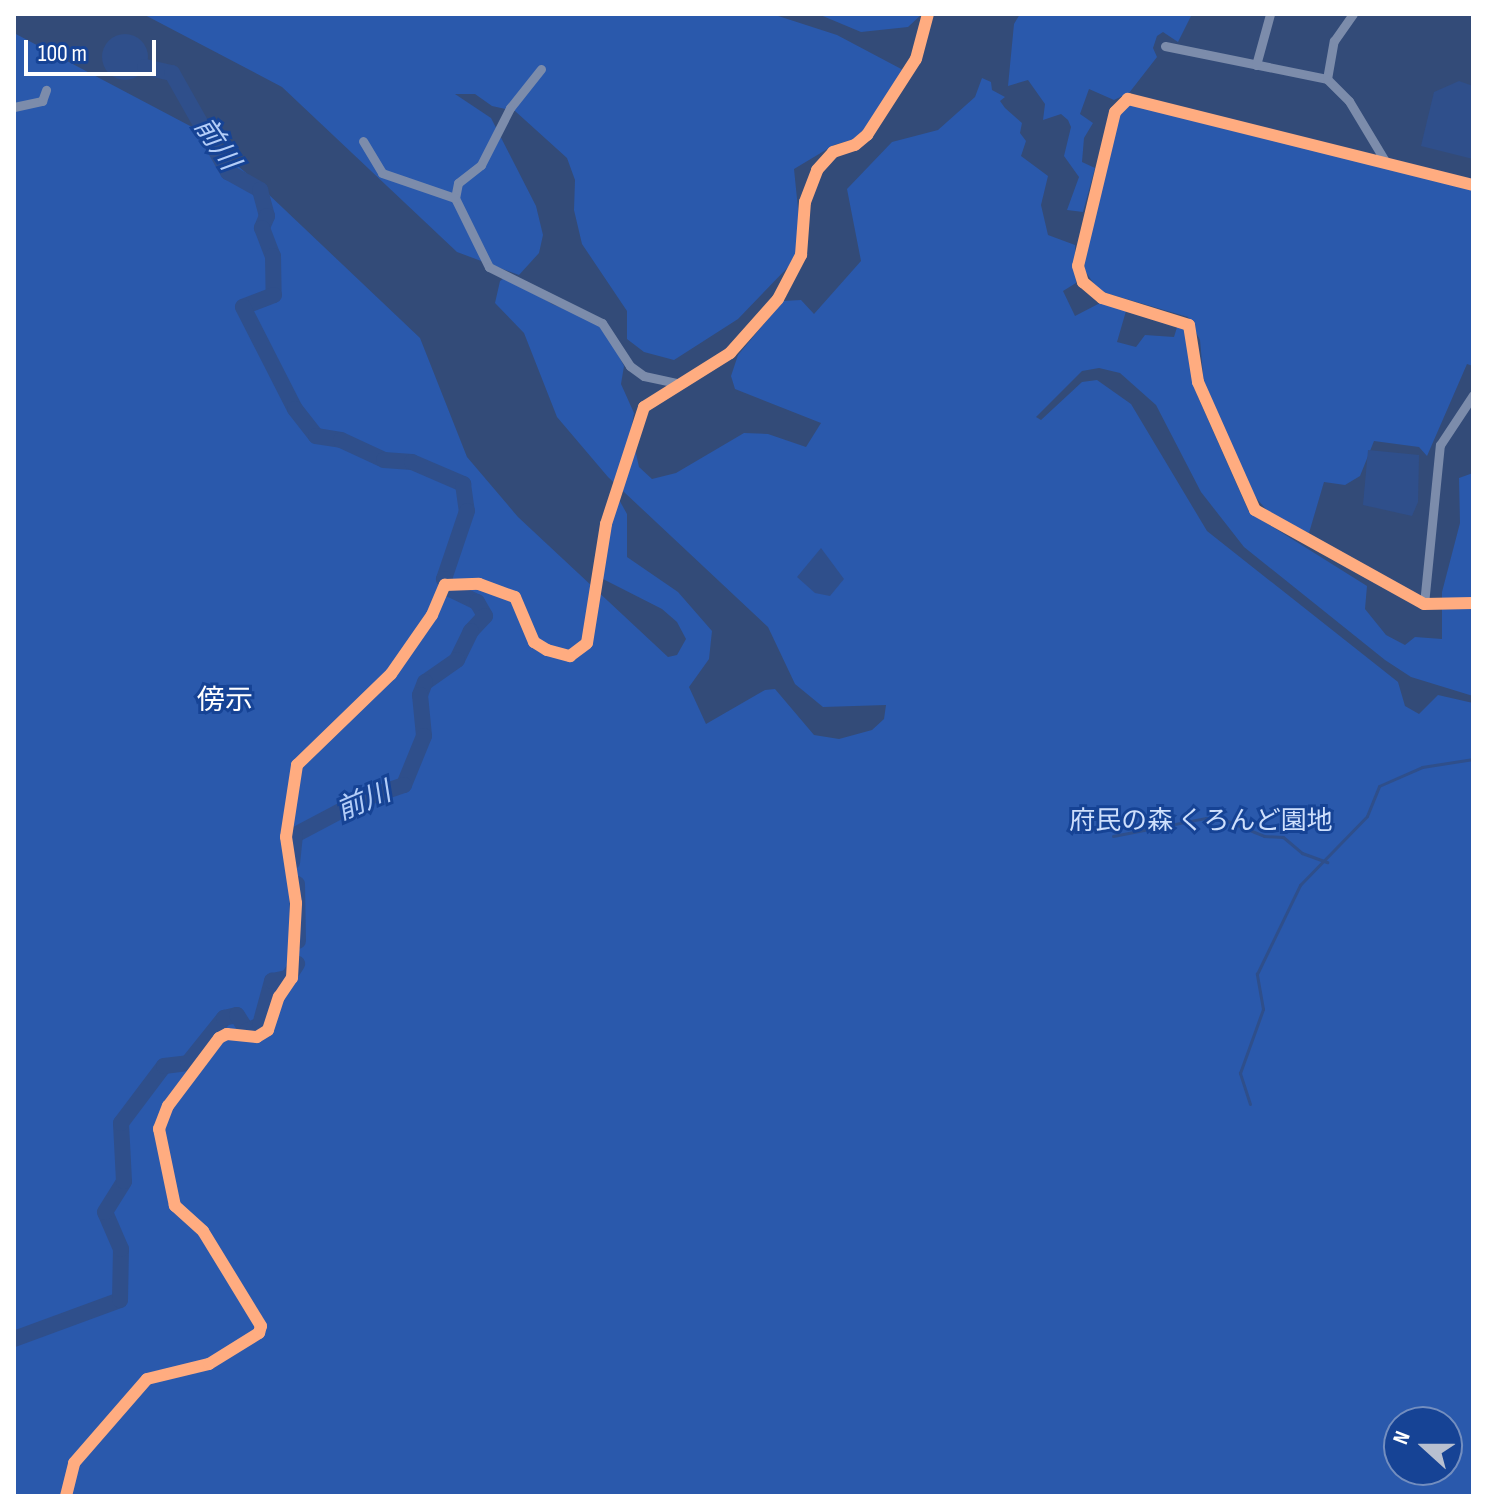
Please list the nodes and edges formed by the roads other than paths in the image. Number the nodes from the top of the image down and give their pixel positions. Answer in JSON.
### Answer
{"nodes":[{"id":1,"x":928,"y":14,"type":"edge"},
{"id":2,"x":1270,"y":14,"type":"edge"},
{"id":3,"x":1353,"y":14,"type":"edge"},
{"id":4,"x":1165,"y":46,"type":"dead end"},
{"id":5,"x":1256,"y":65,"type":"junction"},
{"id":6,"x":541,"y":69,"type":"dead end"},
{"id":7,"x":1327,"y":79,"type":"junction"},
{"id":8,"x":46,"y":90,"type":"dead end"},
{"id":9,"x":14,"y":107,"type":"edge"},
{"id":10,"x":363,"y":141,"type":"dead end"},
{"id":11,"x":1385,"y":161,"type":"junction"},
{"id":12,"x":1473,"y":185,"type":"edge"},
{"id":13,"x":455,"y":198,"type":"junction"},
{"id":14,"x":677,"y":383,"type":"junction"},
{"id":15,"x":1473,"y":395,"type":"edge"},
{"id":16,"x":1473,"y":603,"type":"edge"},
{"id":17,"x":1424,"y":604,"type":"junction"},
{"id":18,"x":66,"y":1496,"type":"edge"}],
"edges":[{"from":1,"to":14,"type":"street"},
{"from":2,"to":5,"type":"street"},
{"from":3,"to":7,"type":"street"},
{"from":4,"to":5,"type":"street"},
{"from":5,"to":7,"type":"street"},
{"from":6,"to":13,"type":"street"},
{"from":7,"to":11,"type":"street"},
{"from":8,"to":9,"type":"street"},
{"from":10,"to":13,"type":"street"},
{"from":11,"to":12,"type":"street"},
{"from":11,"to":17,"type":"street"},
{"from":13,"to":14,"type":"street"},
{"from":14,"to":18,"type":"street"},
{"from":15,"to":17,"type":"street"},
{"from":16,"to":17,"type":"street"}]}
